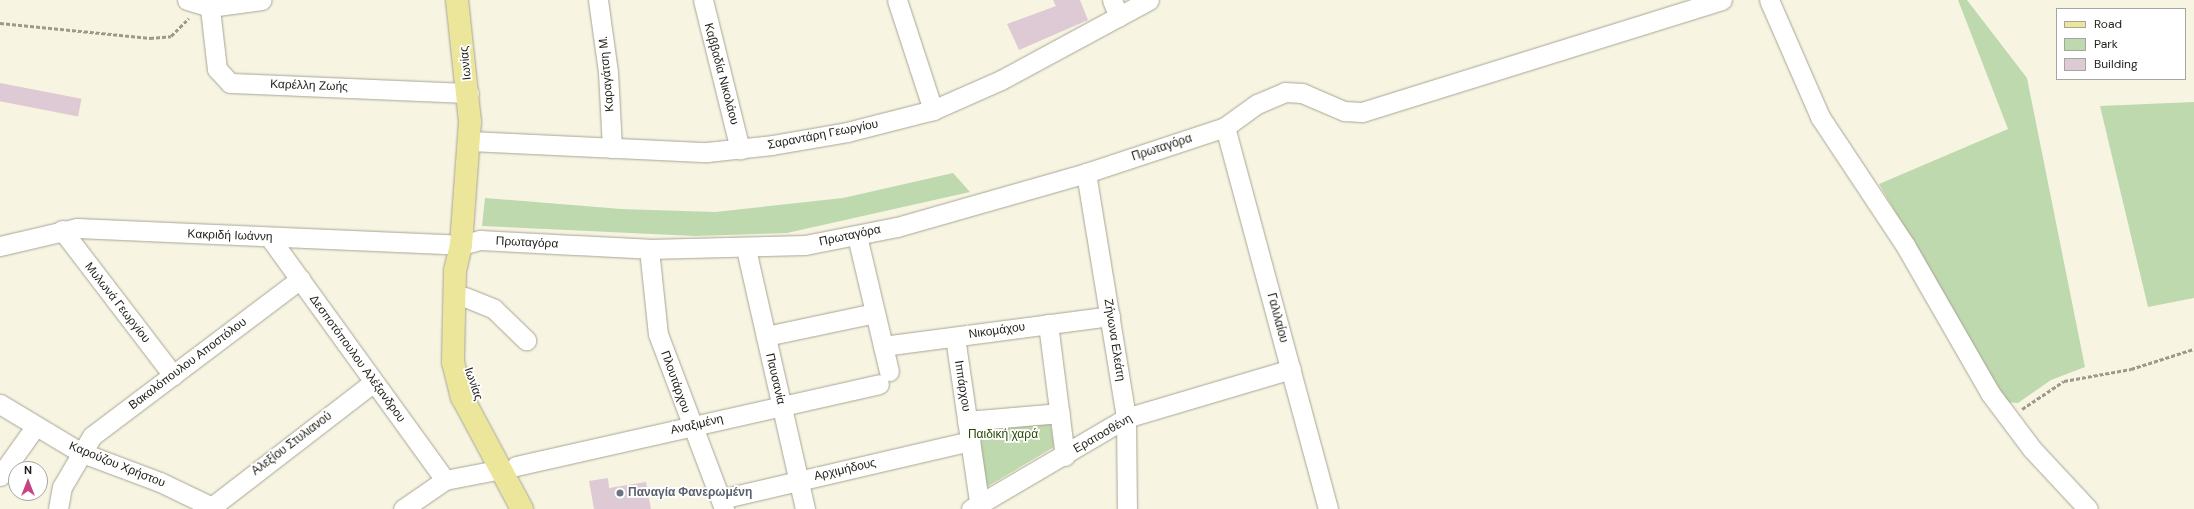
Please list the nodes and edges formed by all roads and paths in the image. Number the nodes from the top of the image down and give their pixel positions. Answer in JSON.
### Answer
{"nodes":[{"id":1,"x":262,"y":0,"type":"edge"},
{"id":2,"x":457,"y":0,"type":"edge"},
{"id":3,"x":598,"y":0,"type":"edge"},
{"id":4,"x":703,"y":0,"type":"edge"},
{"id":5,"x":897,"y":0,"type":"edge"},
{"id":6,"x":1149,"y":0,"type":"edge"},
{"id":7,"x":1722,"y":0,"type":"edge"},
{"id":8,"x":1769,"y":0,"type":"edge"},
{"id":9,"x":201,"y":3,"type":"edge"},
{"id":10,"x":1115,"y":8,"type":"edge"},
{"id":11,"x":0,"y":23,"type":"edge"},
{"id":12,"x":469,"y":93,"type":"junction"},
{"id":13,"x":932,"y":110,"type":"junction"},
{"id":14,"x":1225,"y":127,"type":"junction"},
{"id":15,"x":469,"y":147,"type":"junction"},
{"id":16,"x":612,"y":148,"type":"junction"},
{"id":17,"x":740,"y":148,"type":"junction"},
{"id":18,"x":1086,"y":172,"type":"junction"},
{"id":19,"x":62,"y":230,"type":"junction"},
{"id":20,"x":857,"y":236,"type":"junction"},
{"id":21,"x":270,"y":238,"type":"junction"},
{"id":22,"x":461,"y":245,"type":"junction"},
{"id":23,"x":0,"y":246,"type":"edge"},
{"id":24,"x":649,"y":249,"type":"junction"},
{"id":25,"x":746,"y":249,"type":"junction"},
{"id":26,"x":300,"y":279,"type":"junction"},
{"id":27,"x":465,"y":297,"type":"junction"},
{"id":28,"x":876,"y":313,"type":"junction"},
{"id":29,"x":1110,"y":316,"type":"junction"},
{"id":30,"x":1048,"y":324,"type":"junction"},
{"id":31,"x":766,"y":336,"type":"junction"},
{"id":32,"x":955,"y":337,"type":"junction"},
{"id":33,"x":526,"y":340,"type":"dead end"},
{"id":34,"x":884,"y":346,"type":"junction"},
{"id":35,"x":2194,"y":349,"type":"edge"},
{"id":36,"x":1291,"y":369,"type":"junction"},
{"id":37,"x":173,"y":375,"type":"junction"},
{"id":38,"x":374,"y":382,"type":"junction"},
{"id":39,"x":0,"y":404,"type":"edge"},
{"id":40,"x":782,"y":406,"type":"junction"},
{"id":41,"x":1060,"y":413,"type":"junction"},
{"id":42,"x":1126,"y":418,"type":"junction"},
{"id":43,"x":2009,"y":419,"type":"junction"},
{"id":44,"x":967,"y":421,"type":"junction"},
{"id":45,"x":35,"y":427,"type":"junction"},
{"id":46,"x":691,"y":427,"type":"junction"},
{"id":47,"x":970,"y":442,"type":"junction"},
{"id":48,"x":80,"y":452,"type":"junction"},
{"id":49,"x":1065,"y":456,"type":"junction"},
{"id":50,"x":509,"y":467,"type":"junction"},
{"id":51,"x":0,"y":476,"type":"edge"},
{"id":52,"x":445,"y":480,"type":"junction"},
{"id":53,"x":799,"y":481,"type":"junction"},
{"id":54,"x":722,"y":504,"type":"edge"},
{"id":55,"x":211,"y":508,"type":"edge"},
{"id":56,"x":977,"y":508,"type":"edge"},
{"id":57,"x":58,"y":509,"type":"edge"},
{"id":58,"x":403,"y":509,"type":"edge"},
{"id":59,"x":522,"y":509,"type":"edge"},
{"id":60,"x":537,"y":509,"type":"edge"},
{"id":61,"x":805,"y":509,"type":"edge"},
{"id":62,"x":1127,"y":509,"type":"edge"},
{"id":63,"x":1328,"y":509,"type":"edge"},
{"id":64,"x":2088,"y":509,"type":"edge"}],
"edges":[{"from":1,"to":9,"type":"street"},
{"from":2,"to":12,"type":"main road","name":"Ιωνίας"},
{"from":3,"to":16,"type":"street","name":"Καραγάτση Μ."},
{"from":4,"to":17,"type":"street","name":"Καββαδία Νικολάου"},
{"from":5,"to":13,"type":"street"},
{"from":6,"to":10,"type":"street","name":"Σαραντάρη Γεωργίου"},
{"from":7,"to":14,"type":"street","name":"Πρωταγόρα"},
{"from":8,"to":43,"type":"street"},
{"from":9,"to":11,"type":"path"},
{"from":9,"to":12,"type":"street","name":"Καρέλλη Ζωής"},
{"from":10,"to":13,"type":"street","name":"Σαραντάρη Γεωργίου"},
{"from":12,"to":15,"type":"main road","name":"Ιωνίας"},
{"from":13,"to":17,"type":"street","name":"Σαραντάρη Γεωργίου"},
{"from":14,"to":18,"type":"street","name":"Πρωταγόρα"},
{"from":14,"to":36,"type":"street","name":"Γαλιλαίου"},
{"from":15,"to":16,"type":"street","name":"Σαραντάρη Γεωργίου"},
{"from":15,"to":22,"type":"main road","name":"Ιωνίας"},
{"from":16,"to":17,"type":"street","name":"Σαραντάρη Γεωργίου"},
{"from":18,"to":20,"type":"street","name":"Πρωταγόρα"},
{"from":18,"to":29,"type":"street","name":"Ζήνωνα Ελεάτη"},
{"from":19,"to":21,"type":"street","name":"Κακριδή Ιωάννη"},
{"from":19,"to":23,"type":"street","name":"Κακριδή Ιωάννη"},
{"from":19,"to":37,"type":"street","name":"Μυλωνά Γεωργίου"},
{"from":20,"to":25,"type":"street","name":"Πρωταγόρα"},
{"from":20,"to":28,"type":"street"},
{"from":21,"to":22,"type":"street","name":"Κακριδή Ιωάννη"},
{"from":21,"to":26,"type":"street","name":"Δεσποτόπουλου Αλέξανδρου"},
{"from":22,"to":24,"type":"street","name":"Πρωταγόρα"},
{"from":22,"to":27,"type":"main road","name":"Ιωνίας"},
{"from":22,"to":50,"type":"main road","name":"Ιωνίας"},
{"from":24,"to":25,"type":"street","name":"Πρωταγόρα"},
{"from":24,"to":46,"type":"street","name":"Πλουτάρχου"},
{"from":25,"to":31,"type":"street","name":"Παυσανία"},
{"from":26,"to":37,"type":"street","name":"Βακαλόπουλου Αποστόλου"},
{"from":26,"to":38,"type":"street","name":"Δεσποτόπουλου Αλέξανδρου"},
{"from":27,"to":33,"type":"street"},
{"from":27,"to":50,"type":"main road","name":"Ιωνίας"},
{"from":28,"to":31,"type":"street"},
{"from":28,"to":34,"type":"street"},
{"from":29,"to":30,"type":"street","name":"Νικομάχου"},
{"from":29,"to":42,"type":"street","name":"Ζήνωνα Ελεάτη"},
{"from":30,"to":32,"type":"street","name":"Νικομάχου"},
{"from":30,"to":41,"type":"street"},
{"from":31,"to":40,"type":"street","name":"Παυσανία"},
{"from":32,"to":34,"type":"street","name":"Νικομάχου"},
{"from":32,"to":44,"type":"street","name":"Ιππάρχου"},
{"from":34,"to":40,"type":"street","name":"Αναξιμένη"},
{"from":35,"to":43,"type":"path"},
{"from":36,"to":42,"type":"street","name":"Ερατοσθένη"},
{"from":36,"to":63,"type":"street","name":"Γαλιλαίου"},
{"from":37,"to":48,"type":"street","name":"Βακαλόπουλου Αποστόλου"},
{"from":38,"to":52,"type":"street","name":"Δεσποτόπουλου Αλέξανδρου"},
{"from":38,"to":55,"type":"street","name":"Αλεξίου Στυλιανού"},
{"from":39,"to":45,"type":"street","name":"Καρούζου Χρήστου"},
{"from":40,"to":46,"type":"street","name":"Αναξιμένη"},
{"from":40,"to":53,"type":"street","name":"Παυσανία"},
{"from":41,"to":44,"type":"street"},
{"from":41,"to":49,"type":"street"},
{"from":42,"to":49,"type":"street","name":"Ερατοσθένη"},
{"from":42,"to":62,"type":"street","name":"Ζήνωνα Ελεάτη"},
{"from":43,"to":64,"type":"street"},
{"from":44,"to":47,"type":"street","name":"Ιππάρχου"},
{"from":45,"to":48,"type":"street","name":"Καρούζου Χρήστου"},
{"from":45,"to":51,"type":"street"},
{"from":46,"to":50,"type":"street","name":"Αναξιμένη"},
{"from":46,"to":54,"type":"street","name":"Πλουτάρχου"},
{"from":47,"to":53,"type":"street","name":"Αρχιμήδους"},
{"from":47,"to":56,"type":"street","name":"Ιππάρχου"},
{"from":48,"to":55,"type":"street","name":"Καρούζου Χρήστου"},
{"from":48,"to":57,"type":"street","name":"Βακαλόπουλου Αποστόλου"},
{"from":49,"to":56,"type":"street","name":"Ερατοσθένη"},
{"from":50,"to":52,"type":"street","name":"Αναξιμένη"},
{"from":50,"to":59,"type":"main road","name":"Ιωνίας"},
{"from":50,"to":60,"type":"main road","name":"Ιωνίας"},
{"from":52,"to":58,"type":"street"},
{"from":53,"to":54,"type":"street","name":"Αρχιμήδους"},
{"from":53,"to":61,"type":"street","name":"Παυσανία"}]}
